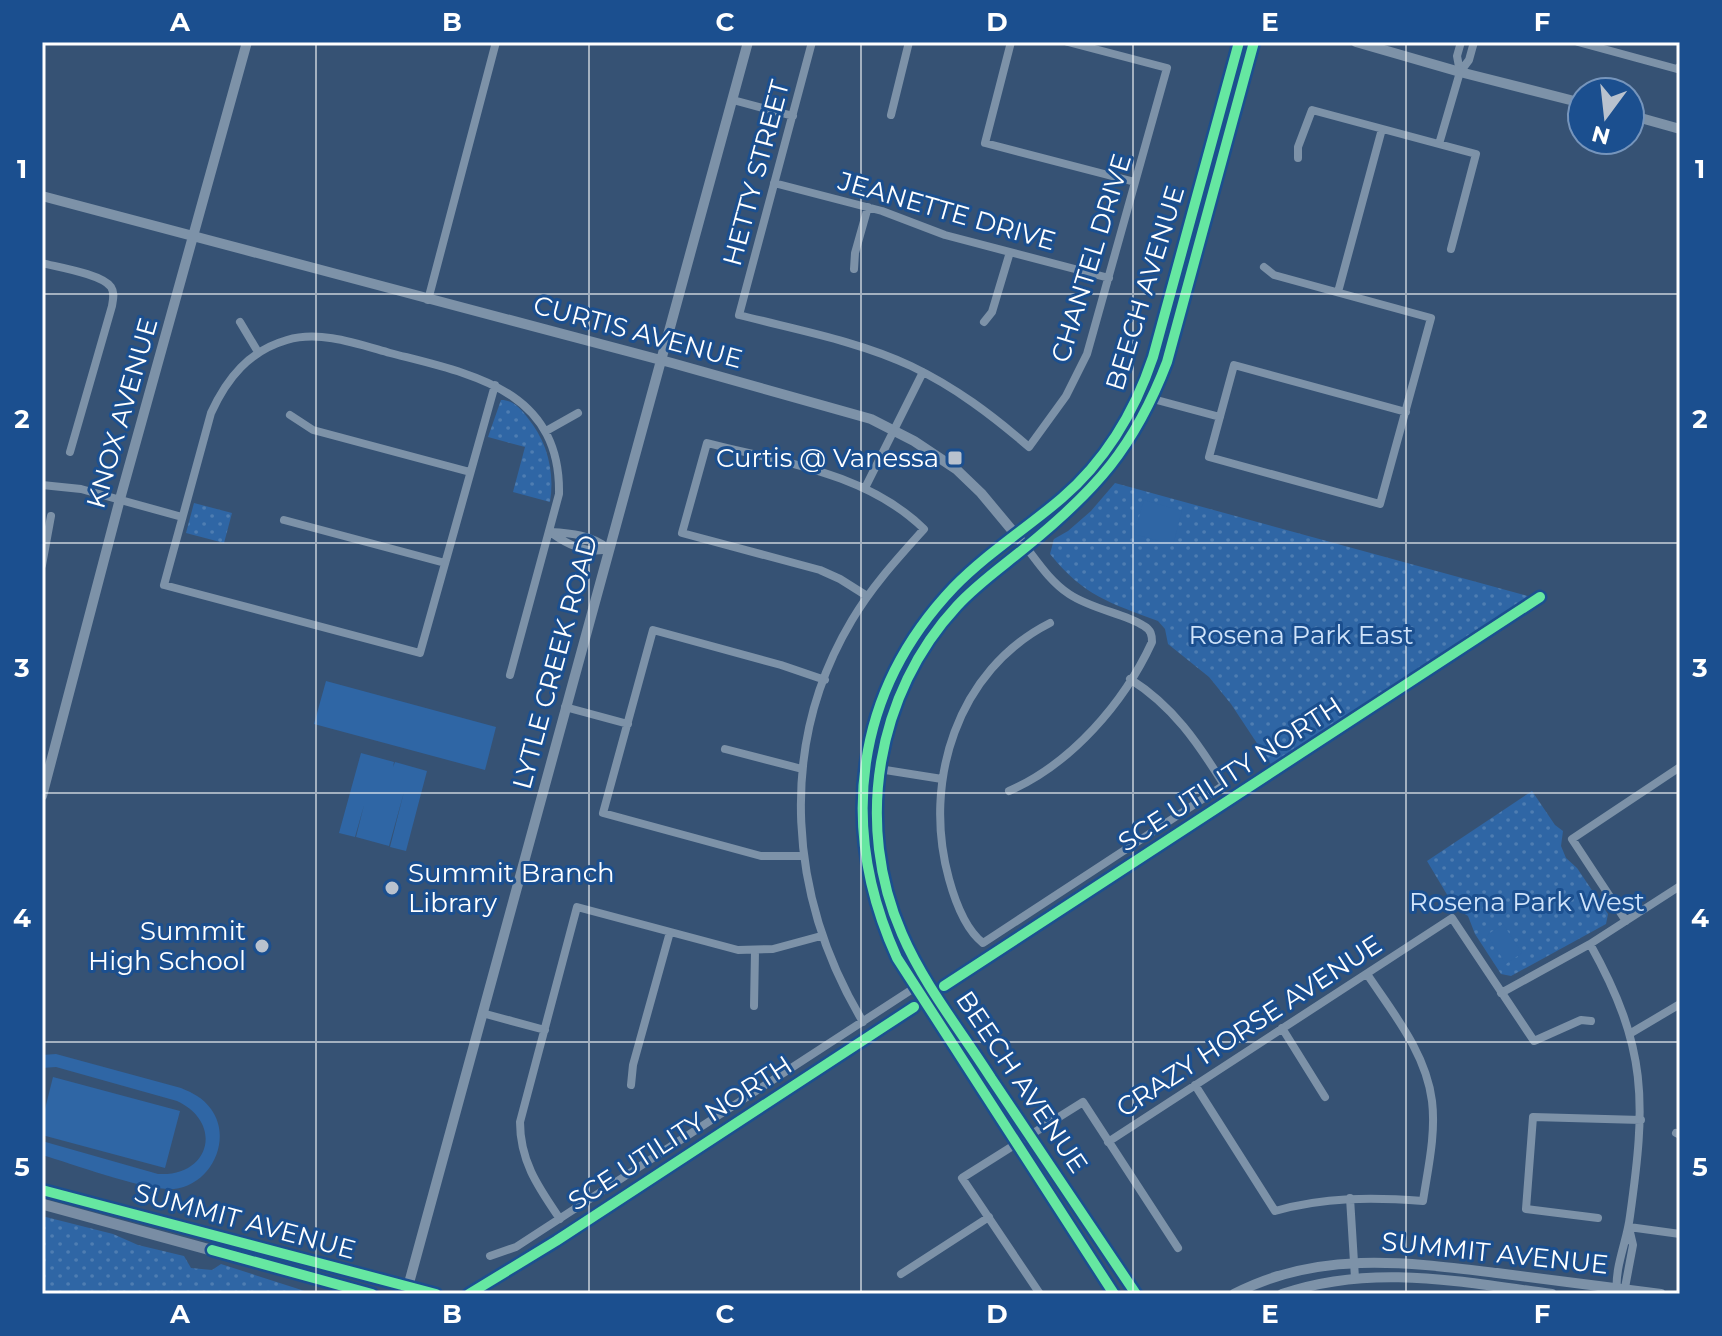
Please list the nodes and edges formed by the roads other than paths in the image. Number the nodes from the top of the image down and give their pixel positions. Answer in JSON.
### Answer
{"nodes":[{"id":1,"x":247,"y":42,"type":"edge"},
{"id":2,"x":496,"y":42,"type":"edge"},
{"id":3,"x":748,"y":42,"type":"edge"},
{"id":4,"x":812,"y":42,"type":"edge"},
{"id":5,"x":909,"y":42,"type":"edge"},
{"id":6,"x":1011,"y":42,"type":"edge"},
{"id":7,"x":1068,"y":42,"type":"edge"},
{"id":8,"x":1239,"y":42,"type":"edge"},
{"id":9,"x":1254,"y":42,"type":"edge"},
{"id":10,"x":1356,"y":42,"type":"edge"},
{"id":11,"x":1461,"y":42,"type":"edge"},
{"id":12,"x":1474,"y":42,"type":"edge"},
{"id":13,"x":1578,"y":42,"type":"edge"},
{"id":14,"x":1097,"y":46,"type":"edge"},
{"id":15,"x":1605,"y":46,"type":"edge"},
{"id":16,"x":1678,"y":68,"type":"edge"},
{"id":17,"x":1460,"y":72,"type":"junction"},
{"id":18,"x":1566,"y":99,"type":"edge"},
{"id":19,"x":733,"y":100,"type":"junction"},
{"id":20,"x":891,"y":115,"type":"dead end"},
{"id":21,"x":793,"y":116,"type":"junction"},
{"id":22,"x":1646,"y":119,"type":"edge"},
{"id":23,"x":1382,"y":129,"type":"junction"},
{"id":24,"x":1680,"y":129,"type":"edge"},
{"id":25,"x":1439,"y":144,"type":"junction"},
{"id":26,"x":1298,"y":158,"type":"dead end"},
{"id":27,"x":1135,"y":182,"type":"junction"},
{"id":28,"x":774,"y":183,"type":"junction"},
{"id":29,"x":42,"y":196,"type":"edge"},
{"id":30,"x":868,"y":207,"type":"junction"},
{"id":31,"x":195,"y":237,"type":"junction"},
{"id":32,"x":1451,"y":249,"type":"dead end"},
{"id":33,"x":1010,"y":252,"type":"junction"},
{"id":34,"x":42,"y":263,"type":"edge"},
{"id":35,"x":1264,"y":267,"type":"dead end"},
{"id":36,"x":854,"y":269,"type":"dead end"},
{"id":37,"x":1109,"y":278,"type":"junction"},
{"id":38,"x":1338,"y":292,"type":"junction"},
{"id":39,"x":428,"y":300,"type":"junction"},
{"id":40,"x":240,"y":322,"type":"dead end"},
{"id":41,"x":984,"y":322,"type":"dead end"},
{"id":42,"x":258,"y":352,"type":"junction"},
{"id":43,"x":660,"y":360,"type":"junction"},
{"id":44,"x":923,"y":372,"type":"junction"},
{"id":45,"x":495,"y":385,"type":"junction"},
{"id":46,"x":1153,"y":399,"type":"junction"},
{"id":47,"x":1406,"y":412,"type":"junction"},
{"id":48,"x":578,"y":413,"type":"dead end"},
{"id":49,"x":290,"y":415,"type":"dead end"},
{"id":50,"x":1220,"y":417,"type":"junction"},
{"id":51,"x":894,"y":430,"type":"junction"},
{"id":52,"x":546,"y":431,"type":"junction"},
{"id":53,"x":70,"y":452,"type":"dead end"},
{"id":54,"x":470,"y":472,"type":"junction"},
{"id":55,"x":42,"y":485,"type":"edge"},
{"id":56,"x":865,"y":488,"type":"junction"},
{"id":57,"x":120,"y":499,"type":"junction"},
{"id":58,"x":51,"y":516,"type":"dead end"},
{"id":59,"x":182,"y":517,"type":"junction"},
{"id":60,"x":284,"y":520,"type":"dead end"},
{"id":61,"x":550,"y":532,"type":"junction"},
{"id":62,"x":1017,"y":535,"type":"junction"},
{"id":63,"x":1026,"y":547,"type":"junction"},
{"id":64,"x":609,"y":549,"type":"junction"},
{"id":65,"x":445,"y":563,"type":"junction"},
{"id":66,"x":42,"y":565,"type":"edge"},
{"id":67,"x":867,"y":596,"type":"junction"},
{"id":68,"x":1050,"y":623,"type":"dead end"},
{"id":69,"x":510,"y":675,"type":"dead end"},
{"id":70,"x":1130,"y":679,"type":"junction"},
{"id":71,"x":825,"y":680,"type":"junction"},
{"id":72,"x":565,"y":707,"type":"junction"},
{"id":73,"x":628,"y":724,"type":"junction"},
{"id":74,"x":725,"y":749,"type":"dead end"},
{"id":75,"x":1680,"y":767,"type":"edge"},
{"id":76,"x":802,"y":769,"type":"junction"},
{"id":77,"x":879,"y":769,"type":"junction"},
{"id":78,"x":942,"y":779,"type":"junction"},
{"id":79,"x":1009,"y":791,"type":"dead end"},
{"id":80,"x":42,"y":796,"type":"edge"},
{"id":81,"x":803,"y":856,"type":"junction"},
{"id":82,"x":1680,"y":886,"type":"edge"},
{"id":83,"x":1626,"y":921,"type":"junction"},
{"id":84,"x":670,"y":932,"type":"junction"},
{"id":85,"x":821,"y":936,"type":"junction"},
{"id":86,"x":1590,"y":944,"type":"junction"},
{"id":87,"x":755,"y":951,"type":"junction"},
{"id":88,"x":1367,"y":974,"type":"junction"},
{"id":89,"x":928,"y":979,"type":"junction"},
{"id":90,"x":915,"y":988,"type":"junction"},
{"id":91,"x":1501,"y":993,"type":"junction"},
{"id":92,"x":1680,"y":1004,"type":"edge"},
{"id":93,"x":754,"y":1006,"type":"dead end"},
{"id":94,"x":482,"y":1013,"type":"junction"},
{"id":95,"x":1591,"y":1021,"type":"dead end"},
{"id":96,"x":863,"y":1022,"type":"junction"},
{"id":97,"x":1282,"y":1028,"type":"junction"},
{"id":98,"x":545,"y":1030,"type":"junction"},
{"id":99,"x":1631,"y":1033,"type":"junction"},
{"id":100,"x":631,"y":1085,"type":"dead end"},
{"id":101,"x":1195,"y":1085,"type":"junction"},
{"id":102,"x":1325,"y":1097,"type":"dead end"},
{"id":103,"x":1641,"y":1120,"type":"junction"},
{"id":104,"x":1029,"y":1134,"type":"junction"},
{"id":105,"x":1016,"y":1142,"type":"junction"},
{"id":106,"x":1108,"y":1142,"type":"junction"},
{"id":107,"x":42,"y":1190,"type":"edge"},
{"id":108,"x":1350,"y":1198,"type":"junction"},
{"id":109,"x":42,"y":1204,"type":"edge"},
{"id":110,"x":989,"y":1217,"type":"junction"},
{"id":111,"x":1598,"y":1218,"type":"dead end"},
{"id":112,"x":560,"y":1219,"type":"junction"},
{"id":113,"x":1629,"y":1227,"type":"junction"},
{"id":114,"x":1680,"y":1234,"type":"edge"},
{"id":115,"x":1178,"y":1248,"type":"dead end"},
{"id":116,"x":490,"y":1256,"type":"dead end"},
{"id":117,"x":1353,"y":1262,"type":"junction"},
{"id":118,"x":901,"y":1274,"type":"dead end"},
{"id":119,"x":1355,"y":1278,"type":"junction"},
{"id":120,"x":407,"y":1290,"type":"edge"},
{"id":121,"x":1620,"y":1291,"type":"edge"},
{"id":122,"x":372,"y":1294,"type":"edge"},
{"id":123,"x":436,"y":1294,"type":"edge"},
{"id":124,"x":1040,"y":1294,"type":"edge"},
{"id":125,"x":1114,"y":1294,"type":"edge"},
{"id":126,"x":1136,"y":1294,"type":"edge"},
{"id":127,"x":1234,"y":1294,"type":"edge"},
{"id":128,"x":1282,"y":1294,"type":"edge"},
{"id":129,"x":1552,"y":1294,"type":"edge"},
{"id":130,"x":1661,"y":1294,"type":"edge"}],
"edges":[{"from":1,"to":31,"type":"street","name":"KNOX AVENUE"},
{"from":2,"to":39,"type":"street"},
{"from":3,"to":19,"type":"street","name":"LYTLE CREEK ROAD"},
{"from":4,"to":21,"type":"street","name":"HETTY STREET"},
{"from":5,"to":20,"type":"street"},
{"from":6,"to":27,"type":"street"},
{"from":7,"to":14,"type":"street"},
{"from":8,"to":62,"type":"main road","name":"BEECH AVENUE"},
{"from":9,"to":46,"type":"main road","name":"BEECH AVENUE"},
{"from":10,"to":17,"type":"street"},
{"from":11,"to":17,"type":"street"},
{"from":12,"to":17,"type":"street"},
{"from":13,"to":15,"type":"street"},
{"from":14,"to":27,"type":"street","name":"CHANTEL DRIVE"},
{"from":15,"to":16,"type":"street"},
{"from":17,"to":18,"type":"street"},
{"from":17,"to":25,"type":"street"},
{"from":19,"to":21,"type":"street"},
{"from":19,"to":43,"type":"street","name":"LYTLE CREEK ROAD"},
{"from":21,"to":28,"type":"street","name":"HETTY STREET"},
{"from":22,"to":24,"type":"street"},
{"from":23,"to":25,"type":"street"},
{"from":23,"to":26,"type":"street"},
{"from":23,"to":38,"type":"street"},
{"from":25,"to":32,"type":"street"},
{"from":27,"to":37,"type":"street","name":"CHANTEL DRIVE"},
{"from":28,"to":30,"type":"street","name":"JEANETTE DRIVE"},
{"from":28,"to":44,"type":"street","name":"HETTY STREET"},
{"from":29,"to":31,"type":"street","name":"CURTIS AVENUE"},
{"from":30,"to":33,"type":"street","name":"JEANETTE DRIVE"},
{"from":30,"to":36,"type":"street"},
{"from":31,"to":39,"type":"street","name":"CURTIS AVENUE"},
{"from":31,"to":57,"type":"street","name":"KNOX AVENUE"},
{"from":33,"to":37,"type":"street","name":"JEANETTE DRIVE"},
{"from":33,"to":41,"type":"street"},
{"from":34,"to":53,"type":"street"},
{"from":35,"to":38,"type":"street"},
{"from":37,"to":44,"type":"street","name":"CHANTEL DRIVE"},
{"from":38,"to":47,"type":"street"},
{"from":39,"to":43,"type":"street","name":"CURTIS AVENUE"},
{"from":40,"to":42,"type":"street"},
{"from":42,"to":45,"type":"street"},
{"from":42,"to":59,"type":"street"},
{"from":43,"to":51,"type":"street","name":"CURTIS AVENUE"},
{"from":43,"to":64,"type":"street","name":"LYTLE CREEK ROAD"},
{"from":44,"to":51,"type":"street"},
{"from":45,"to":52,"type":"street"},
{"from":45,"to":54,"type":"street"},
{"from":46,"to":50,"type":"street"},
{"from":46,"to":63,"type":"main road","name":"BEECH AVENUE"},
{"from":47,"to":50,"type":"street"},
{"from":47,"to":50,"type":"street"},
{"from":48,"to":52,"type":"street"},
{"from":49,"to":54,"type":"street"},
{"from":51,"to":56,"type":"street"},
{"from":51,"to":62,"type":"street","name":"CURTIS AVENUE"},
{"from":52,"to":61,"type":"street"},
{"from":54,"to":65,"type":"street"},
{"from":55,"to":57,"type":"street"},
{"from":56,"to":67,"type":"street"},
{"from":56,"to":67,"type":"street"},
{"from":57,"to":59,"type":"street"},
{"from":57,"to":80,"type":"street","name":"KNOX AVENUE"},
{"from":58,"to":66,"type":"street"},
{"from":59,"to":65,"type":"street"},
{"from":60,"to":65,"type":"street"},
{"from":61,"to":64,"type":"street"},
{"from":61,"to":69,"type":"street"},
{"from":62,"to":63,"type":"street","name":"CURTIS AVENUE"},
{"from":62,"to":90,"type":"main road","name":"BEECH AVENUE"},
{"from":63,"to":70,"type":"street","name":"CURTIS AVENUE"},
{"from":63,"to":77,"type":"main road","name":"BEECH AVENUE"},
{"from":64,"to":72,"type":"street","name":"LYTLE CREEK ROAD"},
{"from":67,"to":71,"type":"street"},
{"from":68,"to":78,"type":"street"},
{"from":70,"to":78,"type":"street"},
{"from":70,"to":79,"type":"street"},
{"from":71,"to":73,"type":"street"},
{"from":71,"to":76,"type":"street"},
{"from":72,"to":73,"type":"street"},
{"from":72,"to":94,"type":"street","name":"LYTLE CREEK ROAD"},
{"from":73,"to":81,"type":"street"},
{"from":74,"to":76,"type":"street"},
{"from":75,"to":83,"type":"street"},
{"from":76,"to":81,"type":"street"},
{"from":77,"to":78,"type":"street"},
{"from":77,"to":89,"type":"main road","name":"BEECH AVENUE"},
{"from":81,"to":85,"type":"street"},
{"from":82,"to":83,"type":"street"},
{"from":83,"to":86,"type":"street"},
{"from":84,"to":87,"type":"street"},
{"from":84,"to":98,"type":"street"},
{"from":84,"to":100,"type":"street"},
{"from":85,"to":87,"type":"street"},
{"from":85,"to":96,"type":"street"},
{"from":86,"to":91,"type":"street"},
{"from":86,"to":99,"type":"street"},
{"from":87,"to":93,"type":"street"},
{"from":88,"to":91,"type":"street","name":"CRAZY HORSE AVENUE"},
{"from":88,"to":97,"type":"street","name":"CRAZY HORSE AVENUE"},
{"from":88,"to":108,"type":"street"},
{"from":89,"to":90,"type":"street"},
{"from":89,"to":104,"type":"main road","name":"BEECH AVENUE"},
{"from":90,"to":96,"type":"street"},
{"from":90,"to":105,"type":"main road","name":"BEECH AVENUE"},
{"from":91,"to":95,"type":"street"},
{"from":92,"to":99,"type":"street"},
{"from":94,"to":98,"type":"street"},
{"from":94,"to":120,"type":"street","name":"LYTLE CREEK ROAD"},
{"from":96,"to":112,"type":"street"},
{"from":97,"to":101,"type":"street","name":"CRAZY HORSE AVENUE"},
{"from":97,"to":102,"type":"street"},
{"from":98,"to":112,"type":"street"},
{"from":99,"to":103,"type":"street"},
{"from":101,"to":106,"type":"street","name":"CRAZY HORSE AVENUE"},
{"from":101,"to":108,"type":"street"},
{"from":103,"to":111,"type":"street"},
{"from":103,"to":113,"type":"street"},
{"from":104,"to":105,"type":"street"},
{"from":104,"to":106,"type":"street"},
{"from":104,"to":126,"type":"main road","name":"BEECH AVENUE"},
{"from":105,"to":110,"type":"street"},
{"from":105,"to":125,"type":"main road","name":"BEECH AVENUE"},
{"from":106,"to":115,"type":"street"},
{"from":107,"to":120,"type":"main road","name":"SUMMIT AVENUE"},
{"from":108,"to":117,"type":"street"},
{"from":109,"to":122,"type":"main road","name":"SUMMIT AVENUE"},
{"from":110,"to":118,"type":"street"},
{"from":110,"to":124,"type":"street"},
{"from":112,"to":116,"type":"street"},
{"from":113,"to":114,"type":"street"},
{"from":113,"to":121,"type":"street"},
{"from":117,"to":119,"type":"street"},
{"from":117,"to":121,"type":"street","name":"SUMMIT AVENUE"},
{"from":117,"to":127,"type":"street","name":"SUMMIT AVENUE"},
{"from":119,"to":128,"type":"street","name":"SUMMIT AVENUE"},
{"from":119,"to":129,"type":"street","name":"SUMMIT AVENUE"},
{"from":120,"to":123,"type":"main road","name":"SUMMIT AVENUE"},
{"from":121,"to":130,"type":"street","name":"SUMMIT AVENUE"}]}
